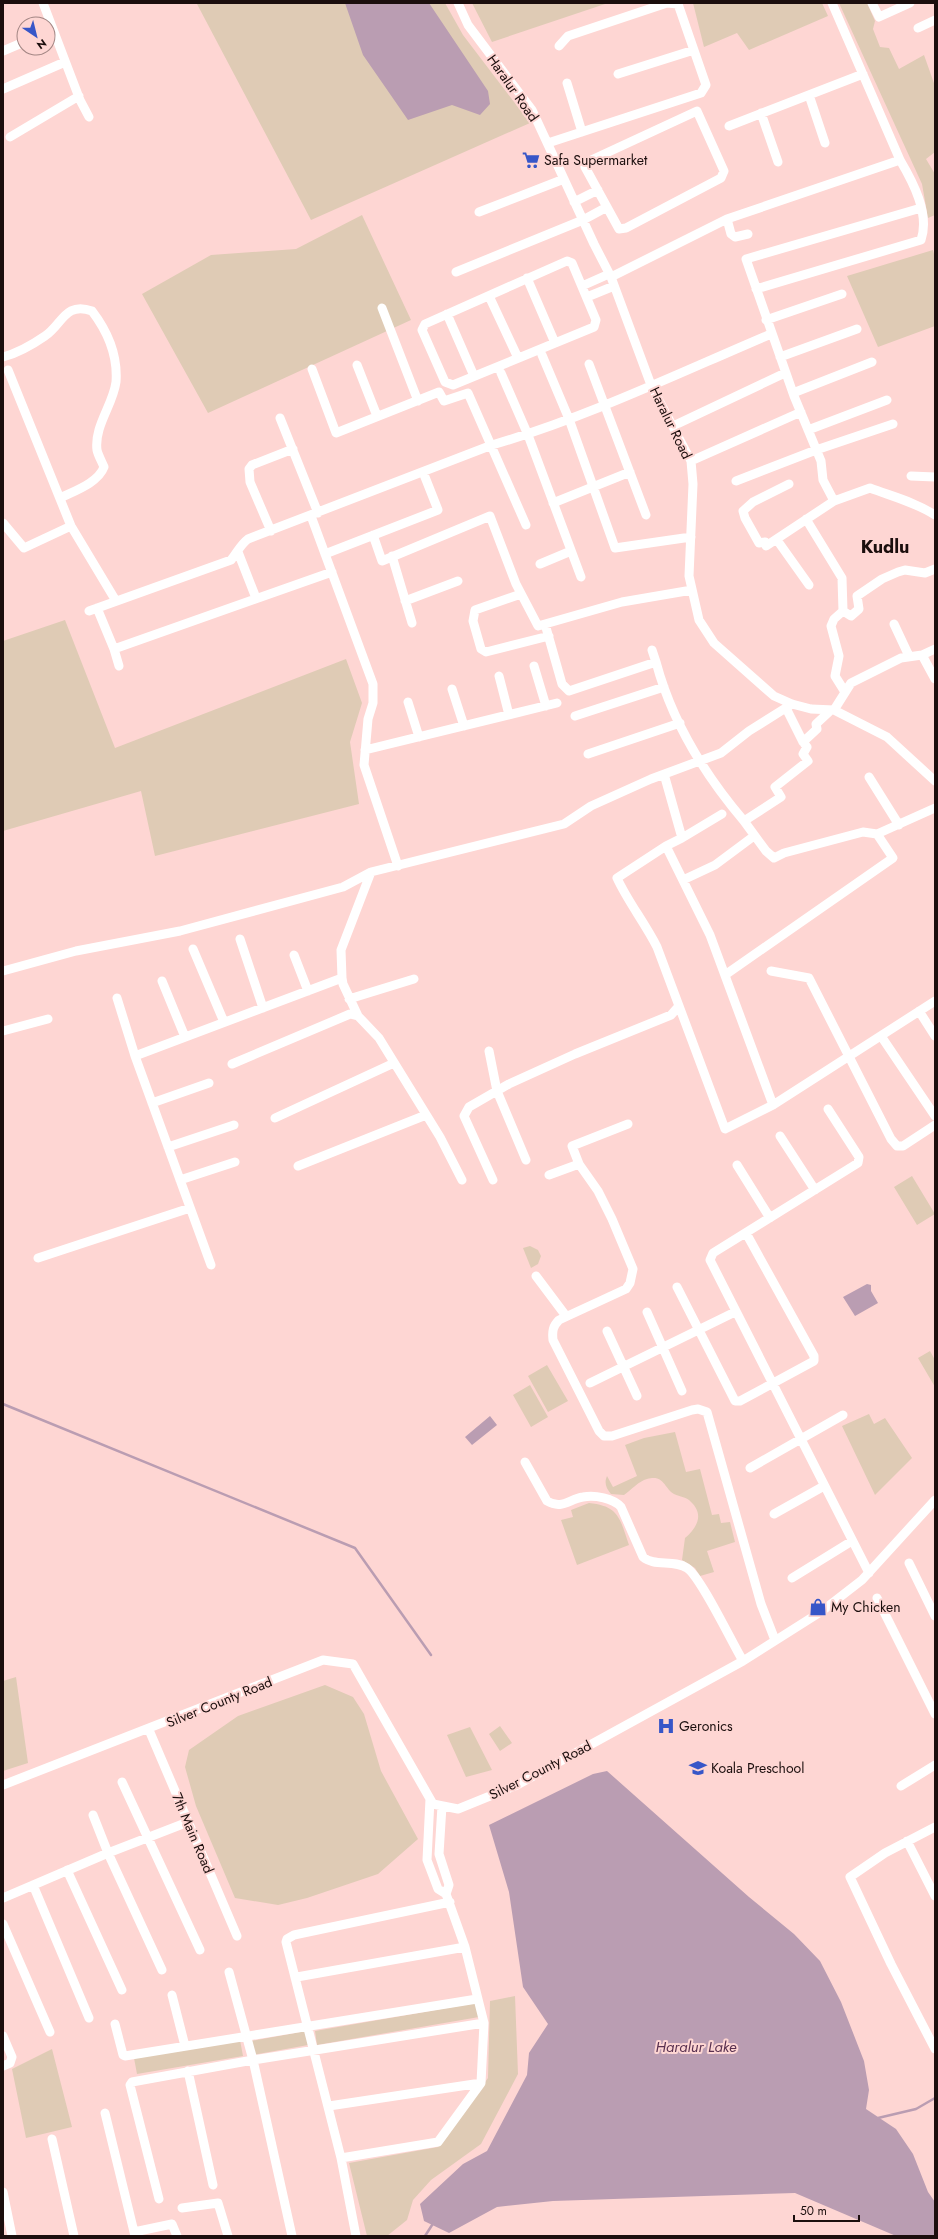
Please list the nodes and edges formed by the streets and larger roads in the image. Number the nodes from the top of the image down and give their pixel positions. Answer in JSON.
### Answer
{"nodes":[{"id":1,"x":43,"y":3,"type":"edge"},
{"id":2,"x":458,"y":3,"type":"edge"},
{"id":3,"x":832,"y":3,"type":"edge"},
{"id":4,"x":872,"y":3,"type":"edge"},
{"id":5,"x":910,"y":3,"type":"edge"},
{"id":6,"x":47,"y":16,"type":"edge"},
{"id":7,"x":935,"y":20,"type":"edge"},
{"id":8,"x":918,"y":28,"type":"dead end"},
{"id":9,"x":56,"y":43,"type":"edge"},
{"id":10,"x":16,"y":45,"type":"edge"},
{"id":11,"x":559,"y":46,"type":"dead end"},
{"id":12,"x":694,"y":50,"type":"junction"},
{"id":13,"x":3,"y":51,"type":"edge"},
{"id":14,"x":65,"y":62,"type":"junction"},
{"id":15,"x":618,"y":74,"type":"dead end"},
{"id":16,"x":863,"y":74,"type":"junction"},
{"id":17,"x":567,"y":83,"type":"dead end"},
{"id":18,"x":3,"y":89,"type":"edge"},
{"id":19,"x":809,"y":95,"type":"junction"},
{"id":20,"x":78,"y":96,"type":"junction"},
{"id":21,"x":761,"y":113,"type":"junction"},
{"id":22,"x":89,"y":117,"type":"dead end"},
{"id":23,"x":729,"y":126,"type":"dead end"},
{"id":24,"x":582,"y":132,"type":"junction"},
{"id":25,"x":10,"y":137,"type":"dead end"},
{"id":26,"x":548,"y":143,"type":"junction"},
{"id":27,"x":825,"y":143,"type":"dead end"},
{"id":28,"x":900,"y":160,"type":"junction"},
{"id":29,"x":778,"y":162,"type":"dead end"},
{"id":30,"x":564,"y":179,"type":"junction"},
{"id":31,"x":598,"y":190,"type":"junction"},
{"id":32,"x":574,"y":202,"type":"junction"},
{"id":33,"x":607,"y":207,"type":"junction"},
{"id":34,"x":921,"y":208,"type":"junction"},
{"id":35,"x":479,"y":212,"type":"dead end"},
{"id":36,"x":727,"y":219,"type":"junction"},
{"id":37,"x":583,"y":220,"type":"junction"},
{"id":38,"x":748,"y":234,"type":"dead end"},
{"id":39,"x":456,"y":272,"type":"dead end"},
{"id":40,"x":528,"y":278,"type":"junction"},
{"id":41,"x":612,"y":279,"type":"junction"},
{"id":42,"x":582,"y":286,"type":"junction"},
{"id":43,"x":756,"y":289,"type":"junction"},
{"id":44,"x":842,"y":294,"type":"dead end"},
{"id":45,"x":489,"y":296,"type":"junction"},
{"id":46,"x":587,"y":297,"type":"junction"},
{"id":47,"x":382,"y":308,"type":"dead end"},
{"id":48,"x":447,"y":314,"type":"junction"},
{"id":49,"x":766,"y":320,"type":"junction"},
{"id":50,"x":857,"y":329,"type":"dead end"},
{"id":51,"x":771,"y":334,"type":"junction"},
{"id":52,"x":555,"y":343,"type":"junction"},
{"id":53,"x":542,"y":355,"type":"dead end"},
{"id":54,"x":3,"y":357,"type":"edge"},
{"id":55,"x":780,"y":357,"type":"junction"},
{"id":56,"x":518,"y":358,"type":"junction"},
{"id":57,"x":872,"y":362,"type":"dead end"},
{"id":58,"x":589,"y":364,"type":"dead end"},
{"id":59,"x":357,"y":365,"type":"dead end"},
{"id":60,"x":312,"y":369,"type":"dead end"},
{"id":61,"x":8,"y":370,"type":"dead end"},
{"id":62,"x":501,"y":373,"type":"dead end"},
{"id":63,"x":785,"y":373,"type":"junction"},
{"id":64,"x":474,"y":376,"type":"junction"},
{"id":65,"x":651,"y":385,"type":"junction"},
{"id":66,"x":792,"y":393,"type":"junction"},
{"id":67,"x":887,"y":400,"type":"dead end"},
{"id":68,"x":418,"y":401,"type":"junction"},
{"id":69,"x":605,"y":405,"type":"junction"},
{"id":70,"x":801,"y":412,"type":"junction"},
{"id":71,"x":377,"y":416,"type":"junction"},
{"id":72,"x":280,"y":418,"type":"dead end"},
{"id":73,"x":569,"y":419,"type":"junction"},
{"id":74,"x":893,"y":424,"type":"dead end"},
{"id":75,"x":673,"y":426,"type":"junction"},
{"id":76,"x":808,"y":430,"type":"junction"},
{"id":77,"x":528,"y":435,"type":"junction"},
{"id":78,"x":492,"y":445,"type":"junction"},
{"id":79,"x":293,"y":449,"type":"junction"},
{"id":80,"x":816,"y":450,"type":"junction"},
{"id":81,"x":691,"y":461,"type":"junction"},
{"id":82,"x":423,"y":472,"type":"junction"},
{"id":83,"x":630,"y":472,"type":"junction"},
{"id":84,"x":911,"y":476,"type":"dead end"},
{"id":85,"x":935,"y":477,"type":"edge"},
{"id":86,"x":736,"y":481,"type":"dead end"},
{"id":87,"x":789,"y":484,"type":"dead end"},
{"id":88,"x":593,"y":486,"type":"junction"},
{"id":89,"x":60,"y":498,"type":"junction"},
{"id":90,"x":834,"y":501,"type":"junction"},
{"id":91,"x":553,"y":503,"type":"junction"},
{"id":92,"x":315,"y":514,"type":"junction"},
{"id":93,"x":646,"y":515,"type":"dead end"},
{"id":94,"x":935,"y":515,"type":"edge"},
{"id":95,"x":806,"y":519,"type":"junction"},
{"id":96,"x":3,"y":523,"type":"edge"},
{"id":97,"x":526,"y":525,"type":"dead end"},
{"id":98,"x":71,"y":526,"type":"junction"},
{"id":99,"x":271,"y":531,"type":"junction"},
{"id":100,"x":373,"y":535,"type":"junction"},
{"id":101,"x":691,"y":537,"type":"junction"},
{"id":102,"x":777,"y":540,"type":"junction"},
{"id":103,"x":238,"y":552,"type":"junction"},
{"id":104,"x":571,"y":552,"type":"junction"},
{"id":105,"x":325,"y":554,"type":"junction"},
{"id":106,"x":392,"y":556,"type":"junction"},
{"id":107,"x":540,"y":564,"type":"dead end"},
{"id":108,"x":935,"y":569,"type":"edge"},
{"id":109,"x":332,"y":572,"type":"junction"},
{"id":110,"x":581,"y":577,"type":"dead end"},
{"id":111,"x":458,"y":581,"type":"dead end"},
{"id":112,"x":809,"y":585,"type":"dead end"},
{"id":113,"x":692,"y":590,"type":"junction"},
{"id":114,"x":521,"y":594,"type":"junction"},
{"id":115,"x":256,"y":598,"type":"junction"},
{"id":116,"x":116,"y":601,"type":"junction"},
{"id":117,"x":406,"y":601,"type":"junction"},
{"id":118,"x":843,"y":611,"type":"junction"},
{"id":119,"x":412,"y":623,"type":"dead end"},
{"id":120,"x":544,"y":624,"type":"junction"},
{"id":121,"x":894,"y":624,"type":"dead end"},
{"id":122,"x":548,"y":636,"type":"junction"},
{"id":123,"x":935,"y":648,"type":"edge"},
{"id":124,"x":114,"y":649,"type":"junction"},
{"id":125,"x":652,"y":650,"type":"dead end"},
{"id":126,"x":922,"y":655,"type":"junction"},
{"id":127,"x":909,"y":656,"type":"junction"},
{"id":128,"x":656,"y":662,"type":"junction"},
{"id":129,"x":119,"y":666,"type":"dead end"},
{"id":130,"x":534,"y":666,"type":"dead end"},
{"id":131,"x":499,"y":676,"type":"dead end"},
{"id":132,"x":935,"y":679,"type":"edge"},
{"id":133,"x":664,"y":687,"type":"junction"},
{"id":134,"x":452,"y":689,"type":"dead end"},
{"id":135,"x":845,"y":692,"type":"junction"},
{"id":136,"x":408,"y":702,"type":"dead end"},
{"id":137,"x":557,"y":703,"type":"dead end"},
{"id":138,"x":546,"y":706,"type":"junction"},
{"id":139,"x":789,"y":706,"type":"junction"},
{"id":140,"x":832,"y":710,"type":"junction"},
{"id":141,"x":509,"y":715,"type":"junction"},
{"id":142,"x":575,"y":716,"type":"dead end"},
{"id":143,"x":680,"y":723,"type":"junction"},
{"id":144,"x":464,"y":726,"type":"junction"},
{"id":145,"x":419,"y":737,"type":"junction"},
{"id":146,"x":803,"y":742,"type":"junction"},
{"id":147,"x":365,"y":750,"type":"junction"},
{"id":148,"x":588,"y":754,"type":"dead end"},
{"id":149,"x":698,"y":761,"type":"junction"},
{"id":150,"x":664,"y":774,"type":"junction"},
{"id":151,"x":869,"y":777,"type":"dead end"},
{"id":152,"x":935,"y":781,"type":"edge"},
{"id":153,"x":935,"y":808,"type":"edge"},
{"id":154,"x":722,"y":814,"type":"dead end"},
{"id":155,"x":744,"y":821,"type":"junction"},
{"id":156,"x":899,"y":825,"type":"junction"},
{"id":157,"x":877,"y":834,"type":"junction"},
{"id":158,"x":754,"y":836,"type":"junction"},
{"id":159,"x":682,"y":838,"type":"junction"},
{"id":160,"x":666,"y":846,"type":"junction"},
{"id":161,"x":398,"y":866,"type":"junction"},
{"id":162,"x":371,"y":872,"type":"junction"},
{"id":163,"x":683,"y":880,"type":"junction"},
{"id":164,"x":240,"y":939,"type":"dead end"},
{"id":165,"x":193,"y":949,"type":"dead end"},
{"id":166,"x":294,"y":955,"type":"dead end"},
{"id":167,"x":3,"y":971,"type":"edge"},
{"id":168,"x":771,"y":971,"type":"dead end"},
{"id":169,"x":725,"y":975,"type":"junction"},
{"id":170,"x":342,"y":978,"type":"junction"},
{"id":171,"x":414,"y":979,"type":"dead end"},
{"id":172,"x":162,"y":981,"type":"dead end"},
{"id":173,"x":308,"y":991,"type":"junction"},
{"id":174,"x":117,"y":998,"type":"dead end"},
{"id":175,"x":349,"y":998,"type":"junction"},
{"id":176,"x":935,"y":1001,"type":"edge"},
{"id":177,"x":679,"y":1006,"type":"junction"},
{"id":178,"x":263,"y":1008,"type":"junction"},
{"id":179,"x":919,"y":1011,"type":"junction"},
{"id":180,"x":358,"y":1016,"type":"junction"},
{"id":181,"x":48,"y":1019,"type":"dead end"},
{"id":182,"x":224,"y":1022,"type":"junction"},
{"id":183,"x":3,"y":1031,"type":"edge"},
{"id":184,"x":881,"y":1036,"type":"junction"},
{"id":185,"x":935,"y":1036,"type":"edge"},
{"id":186,"x":185,"y":1037,"type":"junction"},
{"id":187,"x":489,"y":1051,"type":"dead end"},
{"id":188,"x":135,"y":1056,"type":"junction"},
{"id":189,"x":848,"y":1056,"type":"junction"},
{"id":190,"x":394,"y":1063,"type":"junction"},
{"id":191,"x":232,"y":1064,"type":"dead end"},
{"id":192,"x":209,"y":1083,"type":"dead end"},
{"id":193,"x":497,"y":1090,"type":"junction"},
{"id":194,"x":152,"y":1103,"type":"junction"},
{"id":195,"x":773,"y":1105,"type":"junction"},
{"id":196,"x":828,"y":1109,"type":"dead end"},
{"id":197,"x":426,"y":1115,"type":"junction"},
{"id":198,"x":935,"y":1116,"type":"edge"},
{"id":199,"x":275,"y":1118,"type":"dead end"},
{"id":200,"x":628,"y":1124,"type":"dead end"},
{"id":201,"x":234,"y":1125,"type":"dead end"},
{"id":202,"x":935,"y":1125,"type":"edge"},
{"id":203,"x":780,"y":1136,"type":"dead end"},
{"id":204,"x":168,"y":1147,"type":"junction"},
{"id":205,"x":526,"y":1160,"type":"dead end"},
{"id":206,"x":235,"y":1162,"type":"dead end"},
{"id":207,"x":579,"y":1164,"type":"junction"},
{"id":208,"x":298,"y":1166,"type":"dead end"},
{"id":209,"x":737,"y":1166,"type":"dead end"},
{"id":210,"x":549,"y":1175,"type":"dead end"},
{"id":211,"x":180,"y":1180,"type":"junction"},
{"id":212,"x":462,"y":1180,"type":"dead end"},
{"id":213,"x":493,"y":1180,"type":"dead end"},
{"id":214,"x":815,"y":1190,"type":"junction"},
{"id":215,"x":190,"y":1208,"type":"junction"},
{"id":216,"x":770,"y":1218,"type":"junction"},
{"id":217,"x":746,"y":1233,"type":"junction"},
{"id":218,"x":38,"y":1258,"type":"dead end"},
{"id":219,"x":211,"y":1265,"type":"dead end"},
{"id":220,"x":536,"y":1276,"type":"dead end"},
{"id":221,"x":677,"y":1287,"type":"dead end"},
{"id":222,"x":647,"y":1312,"type":"dead end"},
{"id":223,"x":735,"y":1312,"type":"junction"},
{"id":224,"x":566,"y":1316,"type":"junction"},
{"id":225,"x":699,"y":1330,"type":"junction"},
{"id":226,"x":607,"y":1331,"type":"dead end"},
{"id":227,"x":663,"y":1347,"type":"junction"},
{"id":228,"x":624,"y":1367,"type":"junction"},
{"id":229,"x":590,"y":1383,"type":"dead end"},
{"id":230,"x":772,"y":1384,"type":"junction"},
{"id":231,"x":682,"y":1391,"type":"dead end"},
{"id":232,"x":637,"y":1396,"type":"dead end"},
{"id":233,"x":843,"y":1415,"type":"dead end"},
{"id":234,"x":800,"y":1439,"type":"junction"},
{"id":235,"x":525,"y":1462,"type":"dead end"},
{"id":236,"x":750,"y":1468,"type":"dead end"},
{"id":237,"x":824,"y":1486,"type":"junction"},
{"id":238,"x":935,"y":1500,"type":"edge"},
{"id":239,"x":774,"y":1514,"type":"dead end"},
{"id":240,"x":852,"y":1541,"type":"junction"},
{"id":241,"x":910,"y":1563,"type":"dead end"},
{"id":242,"x":869,"y":1574,"type":"junction"},
{"id":243,"x":792,"y":1578,"type":"dead end"},
{"id":244,"x":877,"y":1598,"type":"dead end"},
{"id":245,"x":935,"y":1616,"type":"edge"},
{"id":246,"x":775,"y":1640,"type":"junction"},
{"id":247,"x":743,"y":1661,"type":"junction"},
{"id":248,"x":935,"y":1714,"type":"edge"},
{"id":249,"x":149,"y":1730,"type":"junction"},
{"id":250,"x":935,"y":1765,"type":"edge"},
{"id":251,"x":122,"y":1782,"type":"dead end"},
{"id":252,"x":3,"y":1785,"type":"edge"},
{"id":253,"x":901,"y":1786,"type":"dead end"},
{"id":254,"x":430,"y":1798,"type":"junction"},
{"id":255,"x":442,"y":1806,"type":"junction"},
{"id":256,"x":93,"y":1815,"type":"dead end"},
{"id":257,"x":188,"y":1822,"type":"junction"},
{"id":258,"x":935,"y":1827,"type":"edge"},
{"id":259,"x":147,"y":1838,"type":"junction"},
{"id":260,"x":907,"y":1841,"type":"junction"},
{"id":261,"x":108,"y":1853,"type":"junction"},
{"id":262,"x":67,"y":1870,"type":"junction"},
{"id":263,"x":33,"y":1885,"type":"junction"},
{"id":264,"x":935,"y":1896,"type":"edge"},
{"id":265,"x":3,"y":1898,"type":"edge"},
{"id":266,"x":448,"y":1898,"type":"junction"},
{"id":267,"x":3,"y":1924,"type":"edge"},
{"id":268,"x":237,"y":1936,"type":"dead end"},
{"id":269,"x":465,"y":1947,"type":"junction"},
{"id":270,"x":200,"y":1950,"type":"dead end"},
{"id":271,"x":162,"y":1970,"type":"dead end"},
{"id":272,"x":229,"y":1972,"type":"dead end"},
{"id":273,"x":297,"y":1977,"type":"junction"},
{"id":274,"x":122,"y":1990,"type":"dead end"},
{"id":275,"x":172,"y":1994,"type":"dead end"},
{"id":276,"x":477,"y":1999,"type":"junction"},
{"id":277,"x":90,"y":2018,"type":"dead end"},
{"id":278,"x":484,"y":2023,"type":"junction"},
{"id":279,"x":115,"y":2024,"type":"dead end"},
{"id":280,"x":307,"y":2027,"type":"junction"},
{"id":281,"x":50,"y":2032,"type":"dead end"},
{"id":282,"x":3,"y":2036,"type":"edge"},
{"id":283,"x":245,"y":2036,"type":"junction"},
{"id":284,"x":185,"y":2046,"type":"junction"},
{"id":285,"x":935,"y":2048,"type":"edge"},
{"id":286,"x":315,"y":2050,"type":"junction"},
{"id":287,"x":252,"y":2060,"type":"junction"},
{"id":288,"x":3,"y":2066,"type":"edge"},
{"id":289,"x":188,"y":2071,"type":"junction"},
{"id":290,"x":481,"y":2083,"type":"junction"},
{"id":291,"x":329,"y":2106,"type":"junction"},
{"id":292,"x":104,"y":2113,"type":"dead end"},
{"id":293,"x":52,"y":2139,"type":"dead end"},
{"id":294,"x":341,"y":2158,"type":"junction"},
{"id":295,"x":213,"y":2185,"type":"dead end"},
{"id":296,"x":3,"y":2192,"type":"edge"},
{"id":297,"x":159,"y":2199,"type":"dead end"},
{"id":298,"x":182,"y":2208,"type":"dead end"},
{"id":299,"x":134,"y":2234,"type":"edge"},
{"id":300,"x":12,"y":2236,"type":"edge"},
{"id":301,"x":74,"y":2236,"type":"edge"},
{"id":302,"x":177,"y":2236,"type":"edge"},
{"id":303,"x":228,"y":2236,"type":"edge"},
{"id":304,"x":292,"y":2236,"type":"edge"},
{"id":305,"x":356,"y":2236,"type":"edge"}],
"edges":[{"from":1,"to":6,"type":"street"},
{"from":2,"to":26,"type":"street","name":"Haralur Road"},
{"from":3,"to":16,"type":"street"},
{"from":4,"to":5,"type":"street"},
{"from":7,"to":8,"type":"street"},
{"from":9,"to":14,"type":"street"},
{"from":10,"to":13,"type":"street"},
{"from":11,"to":12,"type":"street"},
{"from":12,"to":15,"type":"street"},
{"from":12,"to":24,"type":"street"},
{"from":14,"to":18,"type":"street"},
{"from":14,"to":20,"type":"street"},
{"from":16,"to":19,"type":"street"},
{"from":16,"to":28,"type":"street"},
{"from":17,"to":24,"type":"street"},
{"from":19,"to":21,"type":"street"},
{"from":19,"to":27,"type":"street"},
{"from":20,"to":22,"type":"street"},
{"from":20,"to":25,"type":"street"},
{"from":21,"to":23,"type":"street"},
{"from":21,"to":29,"type":"street"},
{"from":24,"to":26,"type":"street"},
{"from":26,"to":30,"type":"street","name":"Haralur Road"},
{"from":28,"to":34,"type":"street"},
{"from":28,"to":36,"type":"street"},
{"from":30,"to":32,"type":"street","name":"Haralur Road"},
{"from":30,"to":35,"type":"street"},
{"from":31,"to":32,"type":"street"},
{"from":31,"to":33,"type":"street"},
{"from":31,"to":33,"type":"street"},
{"from":32,"to":37,"type":"street","name":"Haralur Road"},
{"from":33,"to":37,"type":"street"},
{"from":34,"to":43,"type":"street"},
{"from":34,"to":43,"type":"street"},
{"from":36,"to":38,"type":"street"},
{"from":36,"to":41,"type":"street"},
{"from":37,"to":39,"type":"street"},
{"from":37,"to":41,"type":"street","name":"Haralur Road"},
{"from":40,"to":42,"type":"street"},
{"from":40,"to":45,"type":"street"},
{"from":40,"to":52,"type":"street"},
{"from":41,"to":42,"type":"street"},
{"from":41,"to":46,"type":"street"},
{"from":41,"to":65,"type":"street","name":"Haralur Road"},
{"from":42,"to":46,"type":"street"},
{"from":43,"to":49,"type":"street"},
{"from":44,"to":49,"type":"street"},
{"from":45,"to":48,"type":"street"},
{"from":45,"to":56,"type":"street"},
{"from":46,"to":52,"type":"street"},
{"from":47,"to":68,"type":"street"},
{"from":48,"to":64,"type":"street"},
{"from":48,"to":64,"type":"street"},
{"from":49,"to":51,"type":"street"},
{"from":50,"to":55,"type":"street"},
{"from":51,"to":55,"type":"street"},
{"from":51,"to":65,"type":"street"},
{"from":52,"to":56,"type":"street"},
{"from":53,"to":73,"type":"street"},
{"from":54,"to":89,"type":"street"},
{"from":55,"to":63,"type":"street"},
{"from":56,"to":64,"type":"street"},
{"from":57,"to":66,"type":"street"},
{"from":58,"to":69,"type":"street"},
{"from":59,"to":71,"type":"street"},
{"from":60,"to":71,"type":"street"},
{"from":61,"to":89,"type":"street"},
{"from":62,"to":77,"type":"street"},
{"from":63,"to":66,"type":"street"},
{"from":63,"to":75,"type":"street"},
{"from":65,"to":69,"type":"street"},
{"from":65,"to":75,"type":"street","name":"Haralur Road"},
{"from":66,"to":70,"type":"street"},
{"from":67,"to":76,"type":"street"},
{"from":68,"to":71,"type":"street"},
{"from":68,"to":78,"type":"street"},
{"from":69,"to":73,"type":"street"},
{"from":69,"to":83,"type":"street"},
{"from":70,"to":76,"type":"street"},
{"from":70,"to":81,"type":"street"},
{"from":72,"to":79,"type":"street"},
{"from":73,"to":77,"type":"street"},
{"from":73,"to":88,"type":"street"},
{"from":74,"to":80,"type":"street"},
{"from":75,"to":81,"type":"street","name":"Haralur Road"},
{"from":76,"to":80,"type":"street"},
{"from":77,"to":78,"type":"street"},
{"from":77,"to":91,"type":"street"},
{"from":78,"to":82,"type":"street"},
{"from":78,"to":97,"type":"street"},
{"from":79,"to":92,"type":"street"},
{"from":79,"to":99,"type":"street"},
{"from":80,"to":86,"type":"street"},
{"from":80,"to":90,"type":"street"},
{"from":81,"to":101,"type":"street","name":"Haralur Road"},
{"from":82,"to":92,"type":"street"},
{"from":82,"to":100,"type":"street"},
{"from":83,"to":88,"type":"street"},
{"from":83,"to":93,"type":"street"},
{"from":84,"to":85,"type":"street"},
{"from":87,"to":102,"type":"street"},
{"from":88,"to":91,"type":"street"},
{"from":88,"to":101,"type":"street"},
{"from":89,"to":98,"type":"street"},
{"from":90,"to":94,"type":"street"},
{"from":90,"to":95,"type":"street"},
{"from":91,"to":104,"type":"street"},
{"from":92,"to":99,"type":"street"},
{"from":92,"to":105,"type":"street"},
{"from":95,"to":102,"type":"street"},
{"from":95,"to":118,"type":"street"},
{"from":96,"to":98,"type":"street"},
{"from":98,"to":116,"type":"street"},
{"from":99,"to":103,"type":"street"},
{"from":100,"to":105,"type":"street"},
{"from":100,"to":106,"type":"street"},
{"from":101,"to":113,"type":"street","name":"Haralur Road"},
{"from":102,"to":112,"type":"street"},
{"from":103,"to":115,"type":"street"},
{"from":103,"to":116,"type":"street"},
{"from":104,"to":107,"type":"street"},
{"from":104,"to":110,"type":"street"},
{"from":105,"to":109,"type":"street"},
{"from":106,"to":114,"type":"street"},
{"from":106,"to":117,"type":"street"},
{"from":108,"to":118,"type":"street"},
{"from":109,"to":115,"type":"street"},
{"from":109,"to":147,"type":"street"},
{"from":111,"to":117,"type":"street"},
{"from":113,"to":120,"type":"street"},
{"from":113,"to":139,"type":"street","name":"Haralur Road"},
{"from":114,"to":120,"type":"street"},
{"from":114,"to":122,"type":"street"},
{"from":115,"to":124,"type":"street"},
{"from":116,"to":124,"type":"street"},
{"from":117,"to":119,"type":"street"},
{"from":118,"to":135,"type":"street"},
{"from":120,"to":122,"type":"street"},
{"from":121,"to":127,"type":"street"},
{"from":122,"to":128,"type":"street"},
{"from":123,"to":126,"type":"street"},
{"from":124,"to":129,"type":"street"},
{"from":125,"to":128,"type":"street"},
{"from":126,"to":127,"type":"street"},
{"from":126,"to":132,"type":"street"},
{"from":127,"to":135,"type":"street"},
{"from":128,"to":133,"type":"street"},
{"from":130,"to":138,"type":"street"},
{"from":131,"to":141,"type":"street"},
{"from":133,"to":142,"type":"street"},
{"from":133,"to":143,"type":"street"},
{"from":134,"to":144,"type":"street"},
{"from":135,"to":140,"type":"street"},
{"from":136,"to":145,"type":"street"},
{"from":137,"to":138,"type":"street"},
{"from":138,"to":141,"type":"street"},
{"from":139,"to":140,"type":"street","name":"Haralur Road"},
{"from":139,"to":146,"type":"street"},
{"from":139,"to":149,"type":"street"},
{"from":140,"to":146,"type":"street"},
{"from":140,"to":152,"type":"street","name":"Haralur Road"},
{"from":141,"to":144,"type":"street"},
{"from":143,"to":148,"type":"street"},
{"from":143,"to":149,"type":"street"},
{"from":144,"to":145,"type":"street"},
{"from":145,"to":147,"type":"street"},
{"from":146,"to":155,"type":"street"},
{"from":147,"to":161,"type":"street"},
{"from":149,"to":150,"type":"street"},
{"from":149,"to":155,"type":"street"},
{"from":150,"to":159,"type":"street"},
{"from":150,"to":161,"type":"street"},
{"from":151,"to":156,"type":"street"},
{"from":153,"to":156,"type":"street"},
{"from":154,"to":159,"type":"street"},
{"from":155,"to":158,"type":"street"},
{"from":156,"to":157,"type":"street"},
{"from":157,"to":158,"type":"street"},
{"from":157,"to":169,"type":"street"},
{"from":158,"to":163,"type":"street"},
{"from":159,"to":160,"type":"street"},
{"from":160,"to":163,"type":"street"},
{"from":160,"to":177,"type":"street"},
{"from":161,"to":162,"type":"street"},
{"from":162,"to":167,"type":"street"},
{"from":162,"to":170,"type":"street"},
{"from":163,"to":169,"type":"street"},
{"from":164,"to":178,"type":"street"},
{"from":165,"to":182,"type":"street"},
{"from":166,"to":173,"type":"street"},
{"from":168,"to":189,"type":"street"},
{"from":169,"to":195,"type":"street"},
{"from":170,"to":173,"type":"street"},
{"from":170,"to":175,"type":"street"},
{"from":171,"to":175,"type":"street"},
{"from":172,"to":186,"type":"street"},
{"from":173,"to":178,"type":"street"},
{"from":174,"to":188,"type":"street"},
{"from":175,"to":180,"type":"street"},
{"from":176,"to":179,"type":"street"},
{"from":177,"to":193,"type":"street"},
{"from":177,"to":195,"type":"street"},
{"from":178,"to":182,"type":"street"},
{"from":179,"to":184,"type":"street"},
{"from":179,"to":185,"type":"street"},
{"from":180,"to":190,"type":"street"},
{"from":180,"to":191,"type":"street"},
{"from":181,"to":183,"type":"street"},
{"from":182,"to":186,"type":"street"},
{"from":184,"to":189,"type":"street"},
{"from":184,"to":198,"type":"street"},
{"from":186,"to":188,"type":"street"},
{"from":187,"to":193,"type":"street"},
{"from":188,"to":194,"type":"street"},
{"from":189,"to":195,"type":"street"},
{"from":189,"to":202,"type":"street"},
{"from":190,"to":197,"type":"street"},
{"from":190,"to":199,"type":"street"},
{"from":192,"to":194,"type":"street"},
{"from":193,"to":205,"type":"street"},
{"from":193,"to":213,"type":"street"},
{"from":194,"to":204,"type":"street"},
{"from":196,"to":214,"type":"street"},
{"from":197,"to":208,"type":"street"},
{"from":197,"to":212,"type":"street"},
{"from":200,"to":207,"type":"street"},
{"from":201,"to":204,"type":"street"},
{"from":203,"to":214,"type":"street"},
{"from":204,"to":211,"type":"street"},
{"from":206,"to":211,"type":"street"},
{"from":207,"to":210,"type":"street"},
{"from":207,"to":224,"type":"street"},
{"from":209,"to":216,"type":"street"},
{"from":211,"to":215,"type":"street"},
{"from":214,"to":216,"type":"street"},
{"from":215,"to":218,"type":"street"},
{"from":215,"to":219,"type":"street"},
{"from":216,"to":217,"type":"street"},
{"from":217,"to":223,"type":"street"},
{"from":217,"to":230,"type":"street"},
{"from":220,"to":224,"type":"street"},
{"from":221,"to":225,"type":"street"},
{"from":222,"to":227,"type":"street"},
{"from":223,"to":225,"type":"street"},
{"from":223,"to":230,"type":"street"},
{"from":224,"to":246,"type":"street"},
{"from":225,"to":227,"type":"street"},
{"from":225,"to":230,"type":"street"},
{"from":226,"to":228,"type":"street"},
{"from":227,"to":228,"type":"street"},
{"from":227,"to":231,"type":"street"},
{"from":228,"to":229,"type":"street"},
{"from":228,"to":232,"type":"street"},
{"from":230,"to":234,"type":"street"},
{"from":233,"to":234,"type":"street"},
{"from":234,"to":236,"type":"street"},
{"from":234,"to":237,"type":"street"},
{"from":235,"to":247,"type":"street"},
{"from":237,"to":239,"type":"street"},
{"from":237,"to":240,"type":"street"},
{"from":238,"to":242,"type":"street","name":"Silver County Road"},
{"from":240,"to":242,"type":"street"},
{"from":240,"to":243,"type":"street"},
{"from":241,"to":245,"type":"street"},
{"from":242,"to":246,"type":"street","name":"Silver County Road"},
{"from":244,"to":248,"type":"street"},
{"from":246,"to":247,"type":"street","name":"Silver County Road"},
{"from":247,"to":255,"type":"street","name":"Silver County Road"},
{"from":249,"to":252,"type":"street","name":"Silver County Road"},
{"from":249,"to":254,"type":"street","name":"Silver County Road"},
{"from":249,"to":257,"type":"street","name":"7th Main Road"},
{"from":250,"to":253,"type":"street"},
{"from":251,"to":259,"type":"street"},
{"from":254,"to":255,"type":"street","name":"Silver County Road"},
{"from":254,"to":266,"type":"street"},
{"from":255,"to":266,"type":"street"},
{"from":256,"to":261,"type":"street"},
{"from":257,"to":259,"type":"street"},
{"from":257,"to":268,"type":"street","name":"7th Main Road"},
{"from":258,"to":260,"type":"street"},
{"from":259,"to":261,"type":"street"},
{"from":259,"to":270,"type":"street"},
{"from":260,"to":264,"type":"street"},
{"from":260,"to":285,"type":"street"},
{"from":261,"to":262,"type":"street"},
{"from":261,"to":271,"type":"street"},
{"from":262,"to":263,"type":"street"},
{"from":262,"to":274,"type":"street"},
{"from":263,"to":265,"type":"street"},
{"from":263,"to":277,"type":"street"},
{"from":266,"to":269,"type":"street"},
{"from":266,"to":273,"type":"street"},
{"from":267,"to":281,"type":"street"},
{"from":269,"to":273,"type":"street"},
{"from":269,"to":276,"type":"street"},
{"from":272,"to":283,"type":"street"},
{"from":273,"to":280,"type":"street"},
{"from":275,"to":284,"type":"street"},
{"from":276,"to":278,"type":"street"},
{"from":276,"to":280,"type":"street"},
{"from":278,"to":286,"type":"street"},
{"from":278,"to":290,"type":"street"},
{"from":279,"to":284,"type":"street"},
{"from":280,"to":283,"type":"street"},
{"from":280,"to":286,"type":"street"},
{"from":282,"to":288,"type":"street"},
{"from":283,"to":284,"type":"street"},
{"from":283,"to":287,"type":"street"},
{"from":286,"to":287,"type":"street"},
{"from":286,"to":291,"type":"street"},
{"from":287,"to":289,"type":"street"},
{"from":287,"to":304,"type":"street"},
{"from":289,"to":295,"type":"street"},
{"from":289,"to":297,"type":"street"},
{"from":290,"to":291,"type":"street"},
{"from":290,"to":294,"type":"street"},
{"from":291,"to":294,"type":"street"},
{"from":292,"to":299,"type":"street"},
{"from":293,"to":301,"type":"street"},
{"from":294,"to":305,"type":"street"},
{"from":296,"to":300,"type":"street"},
{"from":298,"to":303,"type":"street"},
{"from":299,"to":302,"type":"street"}]}
